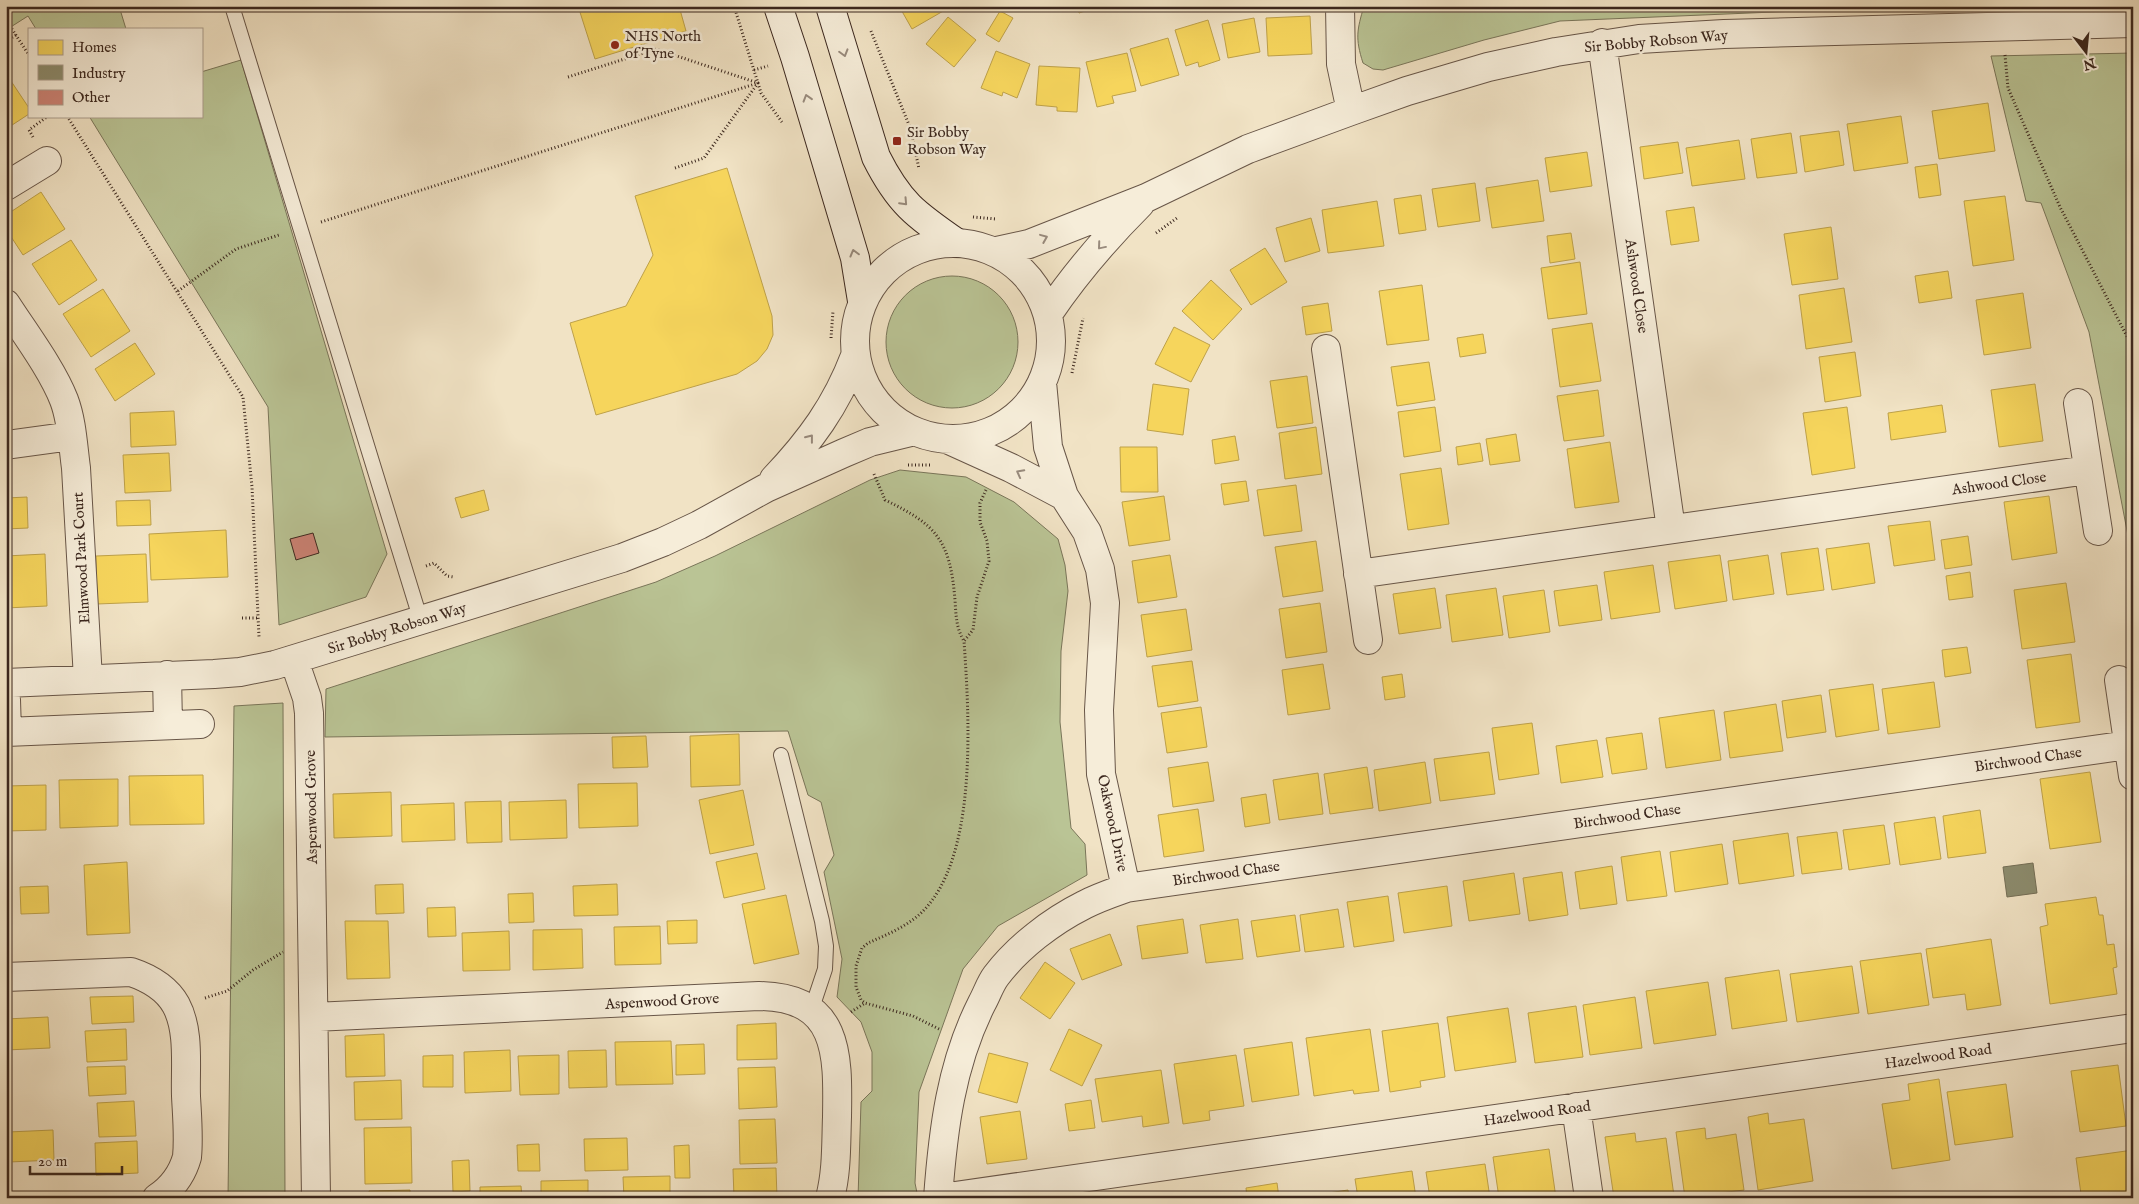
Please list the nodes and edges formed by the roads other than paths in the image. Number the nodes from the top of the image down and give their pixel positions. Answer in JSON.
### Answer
{"nodes":[{"id":1,"x":232,"y":6,"type":"edge"},
{"id":2,"x":778,"y":6,"type":"edge"},
{"id":3,"x":830,"y":6,"type":"edge"},
{"id":4,"x":1340,"y":6,"type":"edge"},
{"id":5,"x":2133,"y":23,"type":"edge"},
{"id":6,"x":1602,"y":43,"type":"junction"},
{"id":7,"x":1350,"y":110,"type":"junction"},
{"id":8,"x":47,"y":161,"type":"dead end"},
{"id":9,"x":6,"y":186,"type":"edge"},
{"id":10,"x":1146,"y":198,"type":"junction"},
{"id":11,"x":957,"y":243,"type":"junction"},
{"id":12,"x":998,"y":251,"type":"junction"},
{"id":13,"x":862,"y":301,"type":"junction"},
{"id":14,"x":6,"y":304,"type":"edge"},
{"id":15,"x":1048,"y":314,"type":"junction"},
{"id":16,"x":1326,"y":349,"type":"dead end"},
{"id":17,"x":855,"y":356,"type":"junction"},
{"id":18,"x":1042,"y":382,"type":"junction"},
{"id":19,"x":2078,"y":403,"type":"dead end"},
{"id":20,"x":911,"y":432,"type":"junction"},
{"id":21,"x":72,"y":436,"type":"junction"},
{"id":22,"x":947,"y":439,"type":"junction"},
{"id":23,"x":6,"y":445,"type":"edge"},
{"id":24,"x":2088,"y":470,"type":"junction"},
{"id":25,"x":766,"y":488,"type":"junction"},
{"id":26,"x":1064,"y":496,"type":"junction"},
{"id":27,"x":1672,"y":529,"type":"junction"},
{"id":28,"x":2098,"y":531,"type":"dead end"},
{"id":29,"x":1358,"y":574,"type":"junction"},
{"id":30,"x":421,"y":621,"type":"junction"},
{"id":31,"x":1368,"y":640,"type":"dead end"},
{"id":32,"x":294,"y":660,"type":"junction"},
{"id":33,"x":167,"y":675,"type":"junction"},
{"id":34,"x":88,"y":679,"type":"junction"},
{"id":35,"x":2119,"y":680,"type":"dead end"},
{"id":36,"x":6,"y":683,"type":"edge"},
{"id":37,"x":6,"y":700,"type":"edge"},
{"id":38,"x":200,"y":724,"type":"dead end"},
{"id":39,"x":168,"y":725,"type":"junction"},
{"id":40,"x":7,"y":732,"type":"edge"},
{"id":41,"x":2128,"y":745,"type":"junction"},
{"id":42,"x":781,"y":755,"type":"dead end"},
{"id":43,"x":2133,"y":776,"type":"edge"},
{"id":44,"x":1126,"y":888,"type":"junction"},
{"id":45,"x":6,"y":977,"type":"edge"},
{"id":46,"x":811,"y":1011,"type":"junction"},
{"id":47,"x":314,"y":1017,"type":"junction"},
{"id":48,"x":2133,"y":1028,"type":"edge"},
{"id":49,"x":1576,"y":1107,"type":"junction"},
{"id":50,"x":165,"y":1195,"type":"edge"},
{"id":51,"x":316,"y":1198,"type":"edge"},
{"id":52,"x":830,"y":1198,"type":"edge"},
{"id":53,"x":940,"y":1198,"type":"edge"},
{"id":54,"x":1589,"y":1198,"type":"edge"}],
"edges":[{"from":1,"to":30,"type":"lane"},
{"from":13,"to":2,"type":"street","one_way":true},
{"from":3,"to":11,"type":"street","one_way":true},
{"from":4,"to":7,"type":"street"},
{"from":5,"to":6,"type":"street","name":"Sir Bobby Robson Way"},
{"from":6,"to":7,"type":"street","name":"Sir Bobby Robson Way"},
{"from":6,"to":27,"type":"street","name":"Ashwood Close"},
{"from":7,"to":10,"type":"street","name":"Sir Bobby Robson Way"},
{"from":8,"to":9,"type":"street"},
{"from":12,"to":10,"type":"street","name":"Sir Bobby Robson Way","one_way":true},
{"from":10,"to":15,"type":"street","name":"Sir Bobby Robson Way","one_way":true},
{"from":11,"to":12,"type":"street"},
{"from":11,"to":13,"type":"street"},
{"from":12,"to":15,"type":"street"},
{"from":13,"to":17,"type":"street"},
{"from":14,"to":21,"type":"street","name":"Elmwood Park Court"},
{"from":15,"to":18,"type":"street"},
{"from":16,"to":29,"type":"street"},
{"from":17,"to":20,"type":"street"},
{"from":25,"to":17,"type":"street","name":"Sir Bobby Robson Way","one_way":true},
{"from":18,"to":22,"type":"street"},
{"from":18,"to":26,"type":"street","name":"Oakwood Drive"},
{"from":19,"to":24,"type":"street"},
{"from":20,"to":22,"type":"street"},
{"from":20,"to":25,"type":"street","name":"Sir Bobby Robson Way"},
{"from":21,"to":23,"type":"street"},
{"from":21,"to":34,"type":"street","name":"Elmwood Park Court"},
{"from":26,"to":22,"type":"street","name":"Oakwood Drive","one_way":true},
{"from":24,"to":27,"type":"street","name":"Ashwood Close"},
{"from":24,"to":28,"type":"street"},
{"from":25,"to":30,"type":"street","name":"Sir Bobby Robson Way"},
{"from":26,"to":44,"type":"street","name":"Oakwood Drive"},
{"from":27,"to":29,"type":"street","name":"Ashwood Close"},
{"from":29,"to":31,"type":"street"},
{"from":30,"to":32,"type":"street","name":"Sir Bobby Robson Way"},
{"from":32,"to":33,"type":"street","name":"Sir Bobby Robson Way"},
{"from":32,"to":47,"type":"street","name":"Aspenwood Grove"},
{"from":33,"to":34,"type":"street","name":"Sir Bobby Robson Way"},
{"from":33,"to":39,"type":"street"},
{"from":34,"to":36,"type":"street","name":"Sir Bobby Robson Way"},
{"from":35,"to":41,"type":"street"},
{"from":37,"to":40,"type":"street"},
{"from":38,"to":39,"type":"street"},
{"from":39,"to":40,"type":"street"},
{"from":41,"to":43,"type":"street"},
{"from":41,"to":44,"type":"street","name":"Birchwood Chase"},
{"from":42,"to":46,"type":"lane"},
{"from":44,"to":53,"type":"street","name":"Oakwood Drive"},
{"from":45,"to":50,"type":"street"},
{"from":46,"to":47,"type":"street","name":"Aspenwood Grove"},
{"from":46,"to":52,"type":"street","name":"Aspenwood Grove"},
{"from":47,"to":51,"type":"street","name":"Aspenwood Grove"},
{"from":48,"to":49,"type":"street","name":"Hazelwood Road"},
{"from":49,"to":53,"type":"street","name":"Hazelwood Road"},
{"from":49,"to":54,"type":"street"}]}
